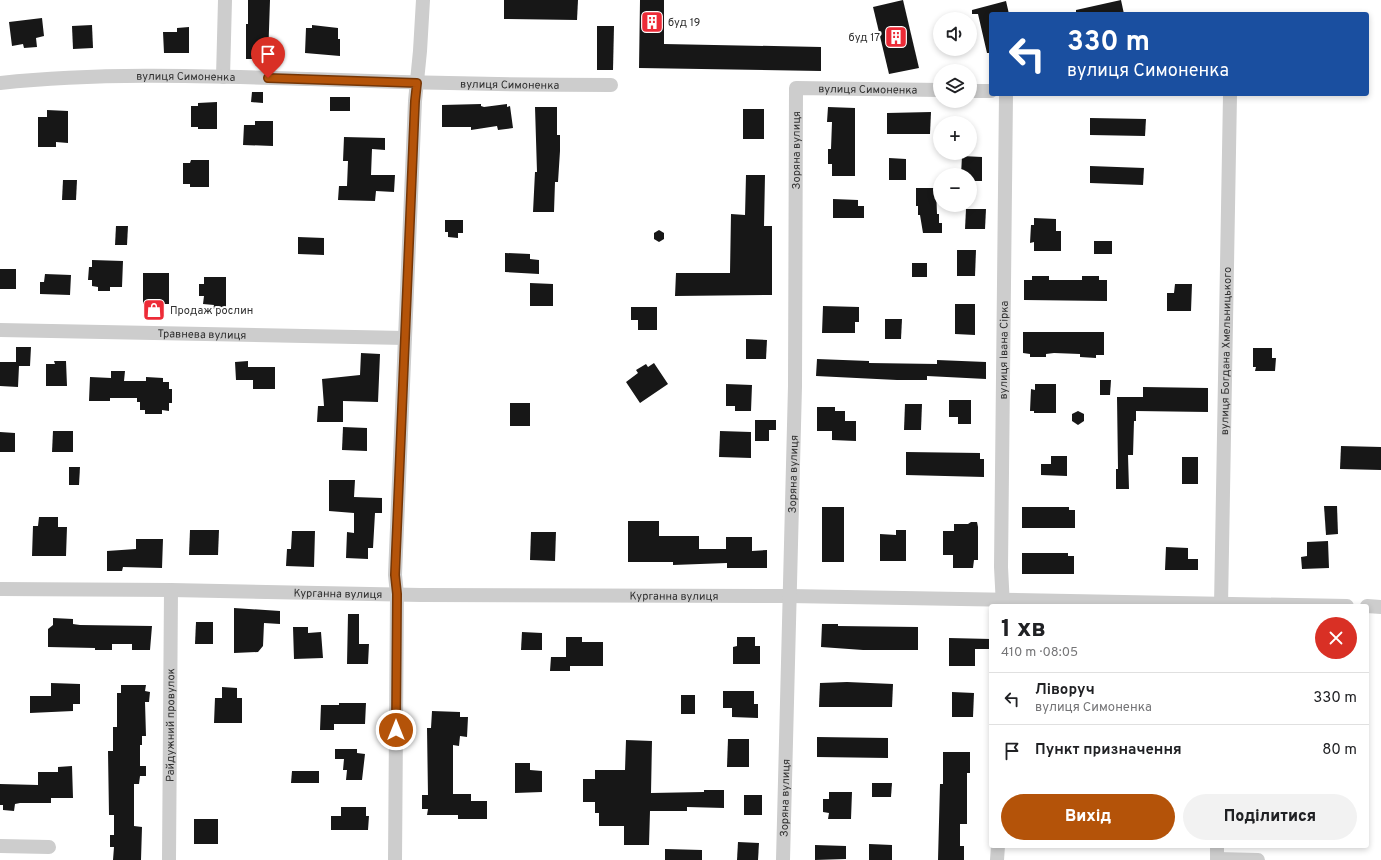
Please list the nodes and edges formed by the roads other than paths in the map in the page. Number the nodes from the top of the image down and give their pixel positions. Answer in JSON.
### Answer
{"nodes":[{"id":1,"x":225,"y":0,"type":"edge"},
{"id":2,"x":423,"y":0,"type":"edge"},
{"id":3,"x":223,"y":77,"type":"junction"},
{"id":4,"x":0,"y":83,"type":"edge"},
{"id":5,"x":417,"y":83,"type":"junction"},
{"id":6,"x":611,"y":85,"type":"dead end"},
{"id":7,"x":796,"y":88,"type":"joint"},
{"id":8,"x":933,"y":90,"type":"edge"},
{"id":9,"x":977,"y":91,"type":"edge"},
{"id":10,"x":989,"y":91,"type":"edge"},
{"id":11,"x":1006,"y":96,"type":"edge"},
{"id":12,"x":1230,"y":96,"type":"edge"},
{"id":13,"x":0,"y":330,"type":"edge"},
{"id":14,"x":405,"y":338,"type":"junction"},
{"id":15,"x":0,"y":590,"type":"edge"},
{"id":16,"x":171,"y":590,"type":"junction"},
{"id":17,"x":397,"y":594,"type":"junction"},
{"id":18,"x":789,"y":596,"type":"junction"},
{"id":19,"x":1003,"y":602,"type":"edge"},
{"id":20,"x":1148,"y":604,"type":"edge"},
{"id":21,"x":1221,"y":604,"type":"edge"},
{"id":22,"x":1369,"y":606,"type":"edge"},
{"id":23,"x":1381,"y":606,"type":"edge"},
{"id":24,"x":0,"y":846,"type":"edge"},
{"id":25,"x":49,"y":847,"type":"dead end"},
{"id":26,"x":998,"y":848,"type":"edge"},
{"id":27,"x":1217,"y":855,"type":"edge"},
{"id":28,"x":169,"y":860,"type":"edge"},
{"id":29,"x":395,"y":860,"type":"edge"},
{"id":30,"x":783,"y":860,"type":"edge"},
{"id":31,"x":997,"y":860,"type":"edge"},
{"id":32,"x":1258,"y":860,"type":"edge"}],
"edges":[{"from":1,"to":3,"type":"street"},
{"from":2,"to":5,"type":"street"},
{"from":3,"to":4,"type":"street","name":"вулиця Симоненка"},
{"from":3,"to":5,"type":"street","name":"вулиця Симоненка"},
{"from":5,"to":6,"type":"street","name":"вулиця Симоненка"},
{"from":5,"to":14,"type":"street"},
{"from":7,"to":8,"type":"street","name":"вулиця Симоненка"},
{"from":7,"to":18,"type":"street","name":"Зоряна вулиця"},
{"from":9,"to":10,"type":"street"},
{"from":11,"to":19,"type":"street","name":"вулиця Івана Сірка"},
{"from":12,"to":21,"type":"street","name":"вулиця Богдана Хмельницького"},
{"from":13,"to":14,"type":"street","name":"Травнева вулиця"},
{"from":14,"to":17,"type":"street"},
{"from":15,"to":16,"type":"street","name":"Курганна вулиця"},
{"from":16,"to":17,"type":"street","name":"Курганна вулиця"},
{"from":16,"to":28,"type":"street","name":"Райдужний провулок"},
{"from":17,"to":18,"type":"street","name":"Курганна вулиця"},
{"from":17,"to":29,"type":"street"},
{"from":18,"to":19,"type":"street","name":"Курганна вулиця"},
{"from":18,"to":30,"type":"street","name":"Зоряна вулиця"},
{"from":19,"to":20,"type":"street","name":"Курганна вулиця"},
{"from":22,"to":23,"type":"street"},
{"from":24,"to":25,"type":"street"},
{"from":26,"to":31,"type":"street"},
{"from":27,"to":32,"type":"street"}]}
